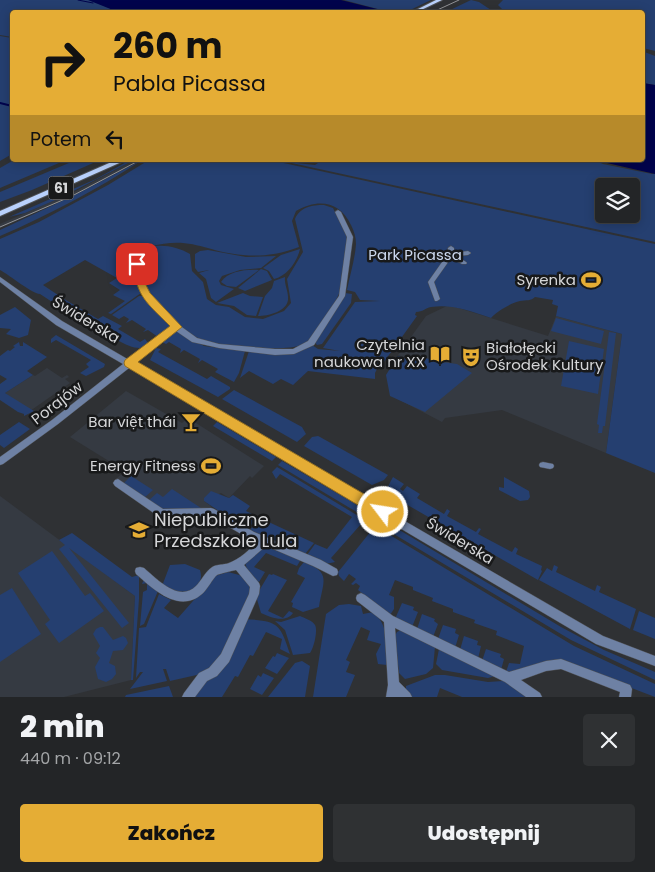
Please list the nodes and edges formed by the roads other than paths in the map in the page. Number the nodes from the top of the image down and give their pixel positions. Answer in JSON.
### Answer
{"nodes":[{"id":1,"x":440,"y":0,"type":"edge"},
{"id":2,"x":450,"y":0,"type":"edge"},
{"id":3,"x":418,"y":10,"type":"edge"},
{"id":4,"x":428,"y":10,"type":"edge"},
{"id":5,"x":102,"y":162,"type":"edge"},
{"id":6,"x":117,"y":162,"type":"edge"},
{"id":7,"x":0,"y":207,"type":"edge"},
{"id":8,"x":338,"y":212,"type":"dead end"},
{"id":9,"x":0,"y":214,"type":"edge"},
{"id":10,"x":450,"y":253,"type":"junction"},
{"id":11,"x":468,"y":253,"type":"dead end"},
{"id":12,"x":464,"y":263,"type":"dead end"},
{"id":13,"x":137,"y":264,"type":"dead end"},
{"id":14,"x":0,"y":279,"type":"edge"},
{"id":15,"x":437,"y":299,"type":"dead end"},
{"id":16,"x":176,"y":327,"type":"junction"},
{"id":17,"x":130,"y":363,"type":"junction"},
{"id":18,"x":0,"y":462,"type":"edge"},
{"id":19,"x":118,"y":484,"type":"dead end"},
{"id":20,"x":265,"y":541,"type":"junction"},
{"id":21,"x":238,"y":565,"type":"junction"},
{"id":22,"x":140,"y":571,"type":"dead end"},
{"id":23,"x":333,"y":572,"type":"dead end"},
{"id":24,"x":360,"y":598,"type":"dead end"},
{"id":25,"x":389,"y":620,"type":"junction"},
{"id":26,"x":655,"y":661,"type":"edge"},
{"id":27,"x":509,"y":678,"type":"junction"},
{"id":28,"x":394,"y":685,"type":"junction"},
{"id":29,"x":626,"y":693,"type":"edge"},
{"id":30,"x":188,"y":697,"type":"edge"},
{"id":31,"x":392,"y":697,"type":"edge"},
{"id":32,"x":406,"y":697,"type":"edge"},
{"id":33,"x":536,"y":697,"type":"edge"}],
"edges":[{"from":1,"to":3,"type":"main road"},
{"from":2,"to":4,"type":"main road"},
{"from":5,"to":7,"type":"main road","number":"61"},
{"from":6,"to":9,"type":"main road","number":"61"},
{"from":8,"to":16,"type":"street"},
{"from":10,"to":11,"type":"street"},
{"from":10,"to":12,"type":"street"},
{"from":10,"to":15,"type":"street"},
{"from":13,"to":16,"type":"street"},
{"from":14,"to":17,"type":"street","name":"Świderska"},
{"from":16,"to":17,"type":"street","name":"Porajów"},
{"from":17,"to":18,"type":"street","name":"Porajów"},
{"from":17,"to":26,"type":"street","name":"Świderska"},
{"from":19,"to":20,"type":"street"},
{"from":20,"to":21,"type":"street"},
{"from":20,"to":23,"type":"street"},
{"from":21,"to":22,"type":"street"},
{"from":21,"to":30,"type":"street"},
{"from":24,"to":25,"type":"street"},
{"from":25,"to":27,"type":"street"},
{"from":25,"to":28,"type":"street"},
{"from":27,"to":29,"type":"street"},
{"from":27,"to":33,"type":"street"},
{"from":28,"to":31,"type":"street"},
{"from":28,"to":32,"type":"street"}]}
